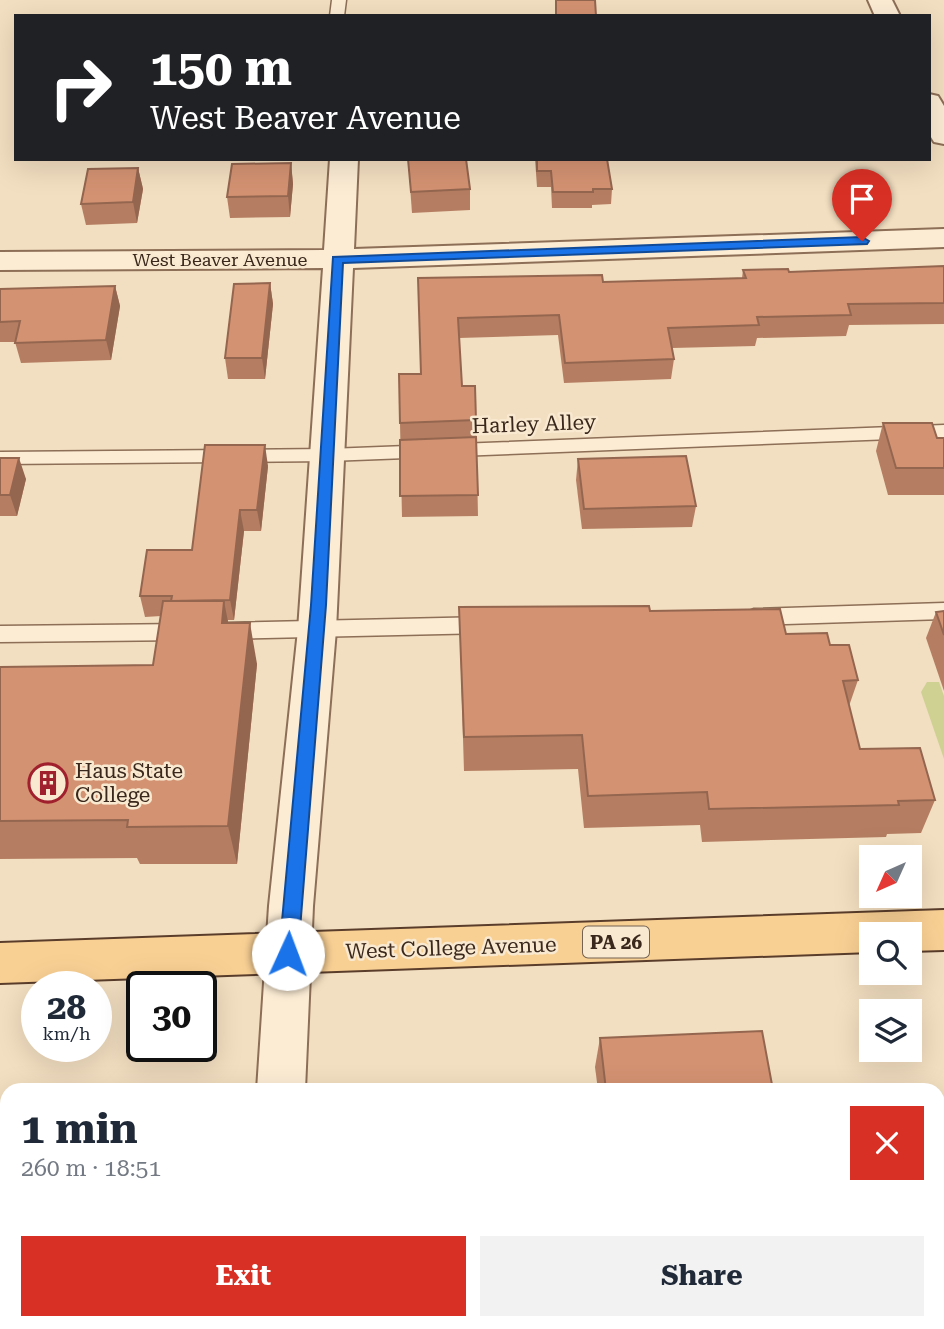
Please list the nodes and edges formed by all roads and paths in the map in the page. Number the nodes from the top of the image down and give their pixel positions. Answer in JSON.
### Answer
{"nodes":[{"id":1,"x":931,"y":107,"type":"edge"},
{"id":2,"x":944,"y":136,"type":"edge"},
{"id":3,"x":344,"y":161,"type":"edge"},
{"id":4,"x":944,"y":238,"type":"edge"},
{"id":5,"x":337,"y":259,"type":"junction"},
{"id":6,"x":0,"y":261,"type":"edge"},
{"id":7,"x":944,"y":431,"type":"edge"},
{"id":8,"x":329,"y":455,"type":"junction"},
{"id":9,"x":0,"y":458,"type":"edge"},
{"id":10,"x":944,"y":611,"type":"edge"},
{"id":11,"x":735,"y":618,"type":"edge"},
{"id":12,"x":512,"y":624,"type":"edge"},
{"id":13,"x":317,"y":630,"type":"junction"},
{"id":14,"x":0,"y":634,"type":"edge"},
{"id":15,"x":944,"y":930,"type":"edge"},
{"id":16,"x":288,"y":954,"type":"junction"},
{"id":17,"x":0,"y":963,"type":"edge"},
{"id":18,"x":281,"y":1083,"type":"edge"}],
"edges":[{"from":1,"to":2,"type":"street"},
{"from":3,"to":5,"type":"street"},
{"from":4,"to":5,"type":"street","name":"West Beaver Avenue"},
{"from":5,"to":6,"type":"street","name":"West Beaver Avenue"},
{"from":5,"to":8,"type":"street"},
{"from":7,"to":8,"type":"lane","name":"Harley Alley"},
{"from":8,"to":9,"type":"lane","name":"Harley Alley"},
{"from":8,"to":13,"type":"street"},
{"from":10,"to":11,"type":"lane"},
{"from":12,"to":13,"type":"lane"},
{"from":13,"to":14,"type":"lane"},
{"from":13,"to":16,"type":"street"},
{"from":15,"to":16,"type":"main road","name":"West College Avenue","number":"PA 26"},
{"from":16,"to":17,"type":"main road","name":"West College Avenue","number":"PA 26"},
{"from":16,"to":18,"type":"street"}]}
